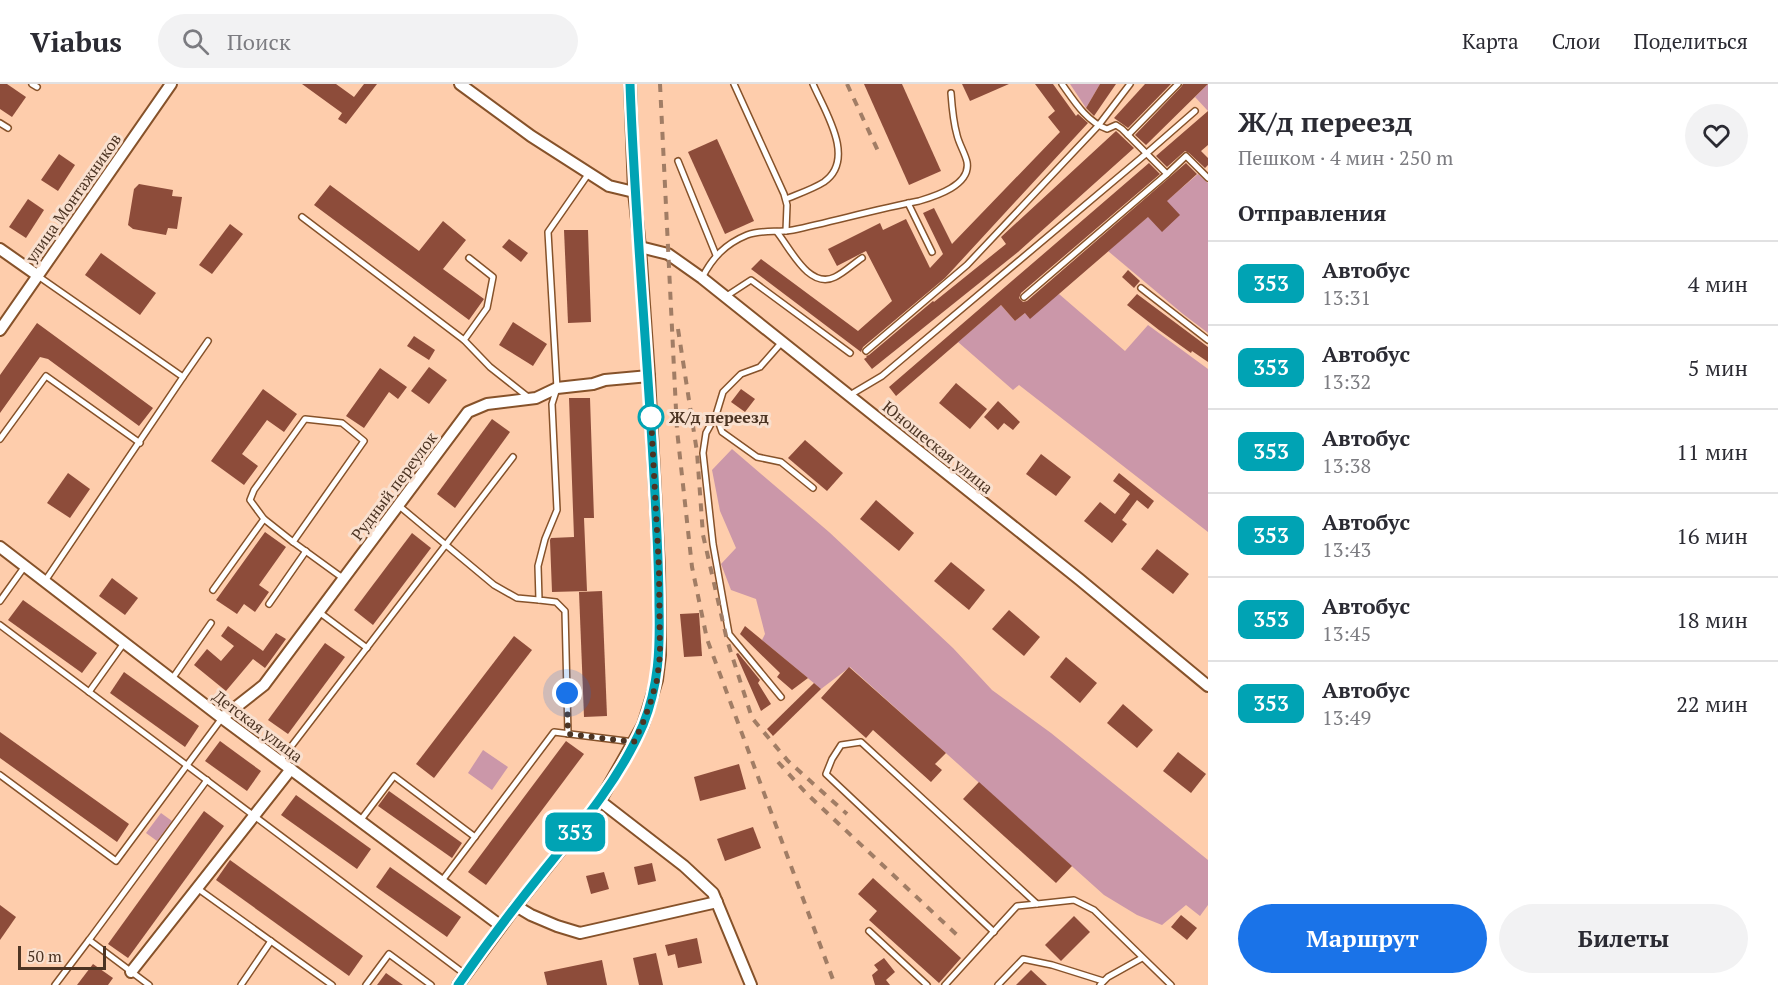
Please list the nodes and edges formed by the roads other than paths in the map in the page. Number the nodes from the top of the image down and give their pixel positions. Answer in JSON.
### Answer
{"nodes":[{"id":1,"x":171,"y":84,"type":"edge"},
{"id":2,"x":460,"y":84,"type":"edge"},
{"id":3,"x":630,"y":84,"type":"edge"},
{"id":4,"x":734,"y":84,"type":"edge"},
{"id":5,"x":813,"y":84,"type":"edge"},
{"id":6,"x":1062,"y":84,"type":"edge"},
{"id":7,"x":1130,"y":84,"type":"edge"},
{"id":8,"x":1178,"y":84,"type":"edge"},
{"id":9,"x":951,"y":93,"type":"dead end"},
{"id":10,"x":1195,"y":111,"type":"dead end"},
{"id":11,"x":0,"y":123,"type":"edge"},
{"id":12,"x":1098,"y":126,"type":"junction"},
{"id":13,"x":8,"y":128,"type":"dead end"},
{"id":14,"x":1128,"y":135,"type":"junction"},
{"id":15,"x":1147,"y":153,"type":"junction"},
{"id":16,"x":678,"y":161,"type":"dead end"},
{"id":17,"x":589,"y":173,"type":"junction"},
{"id":18,"x":1167,"y":174,"type":"junction"},
{"id":19,"x":1208,"y":178,"type":"edge"},
{"id":20,"x":634,"y":192,"type":"junction"},
{"id":21,"x":786,"y":199,"type":"junction"},
{"id":22,"x":908,"y":203,"type":"junction"},
{"id":23,"x":302,"y":217,"type":"dead end"},
{"id":24,"x":786,"y":231,"type":"junction"},
{"id":25,"x":777,"y":232,"type":"junction"},
{"id":26,"x":640,"y":247,"type":"junction"},
{"id":27,"x":0,"y":249,"type":"edge"},
{"id":28,"x":932,"y":252,"type":"dead end"},
{"id":29,"x":716,"y":255,"type":"junction"},
{"id":30,"x":469,"y":258,"type":"dead end"},
{"id":31,"x":862,"y":258,"type":"dead end"},
{"id":32,"x":37,"y":275,"type":"junction"},
{"id":33,"x":702,"y":278,"type":"junction"},
{"id":34,"x":1140,"y":288,"type":"dead end"},
{"id":35,"x":725,"y":297,"type":"junction"},
{"id":36,"x":1024,"y":297,"type":"dead end"},
{"id":37,"x":0,"y":330,"type":"edge"},
{"id":38,"x":464,"y":340,"type":"junction"},
{"id":39,"x":1208,"y":340,"type":"edge"},
{"id":40,"x":208,"y":341,"type":"dead end"},
{"id":41,"x":782,"y":342,"type":"junction"},
{"id":42,"x":866,"y":351,"type":"dead end"},
{"id":43,"x":850,"y":353,"type":"dead end"},
{"id":44,"x":649,"y":376,"type":"junction"},
{"id":45,"x":183,"y":377,"type":"junction"},
{"id":46,"x":557,"y":388,"type":"junction"},
{"id":47,"x":850,"y":395,"type":"junction"},
{"id":48,"x":530,"y":399,"type":"junction"},
{"id":49,"x":716,"y":415,"type":"junction"},
{"id":50,"x":0,"y":439,"type":"edge"},
{"id":51,"x":140,"y":443,"type":"junction"},
{"id":52,"x":513,"y":457,"type":"dead end"},
{"id":53,"x":813,"y":488,"type":"dead end"},
{"id":54,"x":398,"y":505,"type":"junction"},
{"id":55,"x":264,"y":519,"type":"junction"},
{"id":56,"x":293,"y":542,"type":"junction"},
{"id":57,"x":446,"y":544,"type":"junction"},
{"id":58,"x":0,"y":546,"type":"edge"},
{"id":59,"x":306,"y":551,"type":"junction"},
{"id":60,"x":25,"y":566,"type":"junction"},
{"id":61,"x":344,"y":579,"type":"junction"},
{"id":62,"x":45,"y":581,"type":"junction"},
{"id":63,"x":213,"y":590,"type":"dead end"},
{"id":64,"x":539,"y":600,"type":"junction"},
{"id":65,"x":0,"y":601,"type":"edge"},
{"id":66,"x":269,"y":604,"type":"dead end"},
{"id":67,"x":319,"y":612,"type":"junction"},
{"id":68,"x":211,"y":623,"type":"dead end"},
{"id":69,"x":0,"y":625,"type":"edge"},
{"id":70,"x":124,"y":642,"type":"junction"},
{"id":71,"x":367,"y":648,"type":"junction"},
{"id":72,"x":172,"y":679,"type":"junction"},
{"id":73,"x":1208,"y":686,"type":"edge"},
{"id":74,"x":89,"y":692,"type":"junction"},
{"id":75,"x":781,"y":697,"type":"dead end"},
{"id":76,"x":222,"y":718,"type":"junction"},
{"id":77,"x":568,"y":734,"type":"junction"},
{"id":78,"x":634,"y":742,"type":"junction"},
{"id":79,"x":280,"y":761,"type":"junction"},
{"id":80,"x":187,"y":765,"type":"junction"},
{"id":81,"x":291,"y":769,"type":"junction"},
{"id":82,"x":0,"y":775,"type":"edge"},
{"id":83,"x":207,"y":780,"type":"junction"},
{"id":84,"x":600,"y":801,"type":"junction"},
{"id":85,"x":254,"y":816,"type":"junction"},
{"id":86,"x":360,"y":821,"type":"junction"},
{"id":87,"x":475,"y":837,"type":"junction"},
{"id":88,"x":441,"y":882,"type":"junction"},
{"id":89,"x":197,"y":888,"type":"junction"},
{"id":90,"x":717,"y":902,"type":"junction"},
{"id":91,"x":1037,"y":904,"type":"junction"},
{"id":92,"x":516,"y":906,"type":"junction"},
{"id":93,"x":501,"y":926,"type":"junction"},
{"id":94,"x":869,"y":931,"type":"dead end"},
{"id":95,"x":994,"y":932,"type":"junction"},
{"id":96,"x":89,"y":940,"type":"junction"},
{"id":97,"x":271,"y":940,"type":"junction"},
{"id":98,"x":1142,"y":958,"type":"junction"},
{"id":99,"x":130,"y":972,"type":"junction"},
{"id":100,"x":466,"y":975,"type":"junction"},
{"id":101,"x":1102,"y":983,"type":"edge"},
{"id":102,"x":55,"y":985,"type":"edge"},
{"id":103,"x":149,"y":985,"type":"edge"},
{"id":104,"x":241,"y":985,"type":"edge"},
{"id":105,"x":332,"y":985,"type":"edge"},
{"id":106,"x":366,"y":985,"type":"edge"},
{"id":107,"x":430,"y":985,"type":"edge"},
{"id":108,"x":458,"y":985,"type":"edge"},
{"id":109,"x":751,"y":985,"type":"edge"},
{"id":110,"x":927,"y":985,"type":"edge"},
{"id":111,"x":945,"y":985,"type":"edge"},
{"id":112,"x":998,"y":985,"type":"edge"},
{"id":113,"x":1171,"y":985,"type":"edge"}],
"edges":[{"from":1,"to":32,"type":"street","name":"улица Монтажников"},
{"from":2,"to":17,"type":"street"},
{"from":3,"to":20,"type":"street"},
{"from":4,"to":21,"type":"lane"},
{"from":5,"to":21,"type":"lane"},
{"from":6,"to":12,"type":"lane"},
{"from":7,"to":12,"type":"lane"},
{"from":8,"to":14,"type":"lane"},
{"from":9,"to":22,"type":"lane"},
{"from":10,"to":15,"type":"lane"},
{"from":11,"to":13,"type":"lane"},
{"from":12,"to":14,"type":"lane"},
{"from":12,"to":42,"type":"lane"},
{"from":14,"to":15,"type":"lane"},
{"from":15,"to":18,"type":"lane"},
{"from":15,"to":47,"type":"lane"},
{"from":16,"to":29,"type":"lane"},
{"from":17,"to":20,"type":"street"},
{"from":17,"to":46,"type":"lane"},
{"from":18,"to":19,"type":"lane"},
{"from":18,"to":36,"type":"lane"},
{"from":20,"to":26,"type":"street"},
{"from":21,"to":24,"type":"lane"},
{"from":22,"to":24,"type":"lane"},
{"from":22,"to":28,"type":"lane"},
{"from":23,"to":38,"type":"lane"},
{"from":24,"to":25,"type":"lane"},
{"from":25,"to":29,"type":"lane"},
{"from":25,"to":31,"type":"lane"},
{"from":26,"to":33,"type":"street","name":"Юношеская улица"},
{"from":26,"to":44,"type":"street"},
{"from":27,"to":32,"type":"street"},
{"from":29,"to":33,"type":"lane"},
{"from":30,"to":38,"type":"lane"},
{"from":32,"to":37,"type":"street","name":"улица Монтажников"},
{"from":32,"to":45,"type":"lane"},
{"from":33,"to":35,"type":"street","name":"Юношеская улица"},
{"from":34,"to":39,"type":"lane"},
{"from":35,"to":41,"type":"street","name":"Юношеская улица"},
{"from":35,"to":43,"type":"lane"},
{"from":38,"to":48,"type":"lane"},
{"from":40,"to":45,"type":"lane"},
{"from":41,"to":47,"type":"street","name":"Юношеская улица"},
{"from":41,"to":49,"type":"lane"},
{"from":44,"to":46,"type":"street","name":"Рудный переулок"},
{"from":44,"to":78,"type":"street"},
{"from":45,"to":51,"type":"lane"},
{"from":46,"to":48,"type":"street","name":"Рудный переулок"},
{"from":46,"to":64,"type":"lane"},
{"from":47,"to":73,"type":"street","name":"Юношеская улица"},
{"from":48,"to":54,"type":"street","name":"Рудный переулок"},
{"from":49,"to":53,"type":"lane"},
{"from":49,"to":75,"type":"lane"},
{"from":50,"to":51,"type":"lane"},
{"from":51,"to":62,"type":"lane"},
{"from":52,"to":57,"type":"lane"},
{"from":54,"to":57,"type":"lane"},
{"from":54,"to":61,"type":"street","name":"Рудный переулок"},
{"from":55,"to":56,"type":"lane"},
{"from":55,"to":56,"type":"lane"},
{"from":55,"to":63,"type":"lane"},
{"from":56,"to":59,"type":"lane"},
{"from":57,"to":64,"type":"lane"},
{"from":57,"to":71,"type":"lane"},
{"from":58,"to":60,"type":"street","name":"Детская улица"},
{"from":59,"to":61,"type":"lane"},
{"from":59,"to":66,"type":"lane"},
{"from":60,"to":62,"type":"street","name":"Детская улица"},
{"from":60,"to":65,"type":"lane"},
{"from":61,"to":67,"type":"street","name":"Рудный переулок"},
{"from":62,"to":70,"type":"street","name":"Детская улица"},
{"from":64,"to":77,"type":"lane"},
{"from":67,"to":71,"type":"lane"},
{"from":67,"to":76,"type":"street","name":"Рудный переулок"},
{"from":68,"to":72,"type":"lane"},
{"from":69,"to":74,"type":"lane"},
{"from":70,"to":72,"type":"street","name":"Детская улица"},
{"from":70,"to":74,"type":"lane"},
{"from":71,"to":79,"type":"lane"},
{"from":72,"to":76,"type":"street","name":"Детская улица"},
{"from":74,"to":80,"type":"lane"},
{"from":76,"to":79,"type":"street","name":"Детская улица"},
{"from":76,"to":80,"type":"lane"},
{"from":77,"to":78,"type":"lane"},
{"from":77,"to":87,"type":"lane"},
{"from":78,"to":84,"type":"street"},
{"from":79,"to":81,"type":"street","name":"Детская улица"},
{"from":80,"to":82,"type":"lane"},
{"from":80,"to":83,"type":"lane"},
{"from":81,"to":85,"type":"street"},
{"from":81,"to":86,"type":"street","name":"Детская улица"},
{"from":83,"to":85,"type":"lane"},
{"from":83,"to":96,"type":"lane"},
{"from":84,"to":90,"type":"street"},
{"from":84,"to":92,"type":"street"},
{"from":85,"to":89,"type":"street"},
{"from":85,"to":100,"type":"lane"},
{"from":86,"to":87,"type":"lane"},
{"from":86,"to":88,"type":"street","name":"Детская улица"},
{"from":87,"to":88,"type":"lane"},
{"from":88,"to":93,"type":"street","name":"Детская улица"},
{"from":89,"to":97,"type":"lane"},
{"from":89,"to":99,"type":"street"},
{"from":90,"to":92,"type":"street"},
{"from":90,"to":109,"type":"street"},
{"from":91,"to":95,"type":"lane"},
{"from":91,"to":95,"type":"lane"},
{"from":91,"to":98,"type":"lane"},
{"from":92,"to":93,"type":"street"},
{"from":93,"to":100,"type":"street"},
{"from":94,"to":110,"type":"lane"},
{"from":95,"to":111,"type":"lane"},
{"from":96,"to":99,"type":"lane"},
{"from":96,"to":102,"type":"lane"},
{"from":97,"to":104,"type":"lane"},
{"from":97,"to":105,"type":"lane"},
{"from":98,"to":101,"type":"lane"},
{"from":98,"to":113,"type":"lane"},
{"from":99,"to":103,"type":"lane"},
{"from":100,"to":108,"type":"street"},
{"from":101,"to":112,"type":"lane"},
{"from":106,"to":107,"type":"lane"}]}
